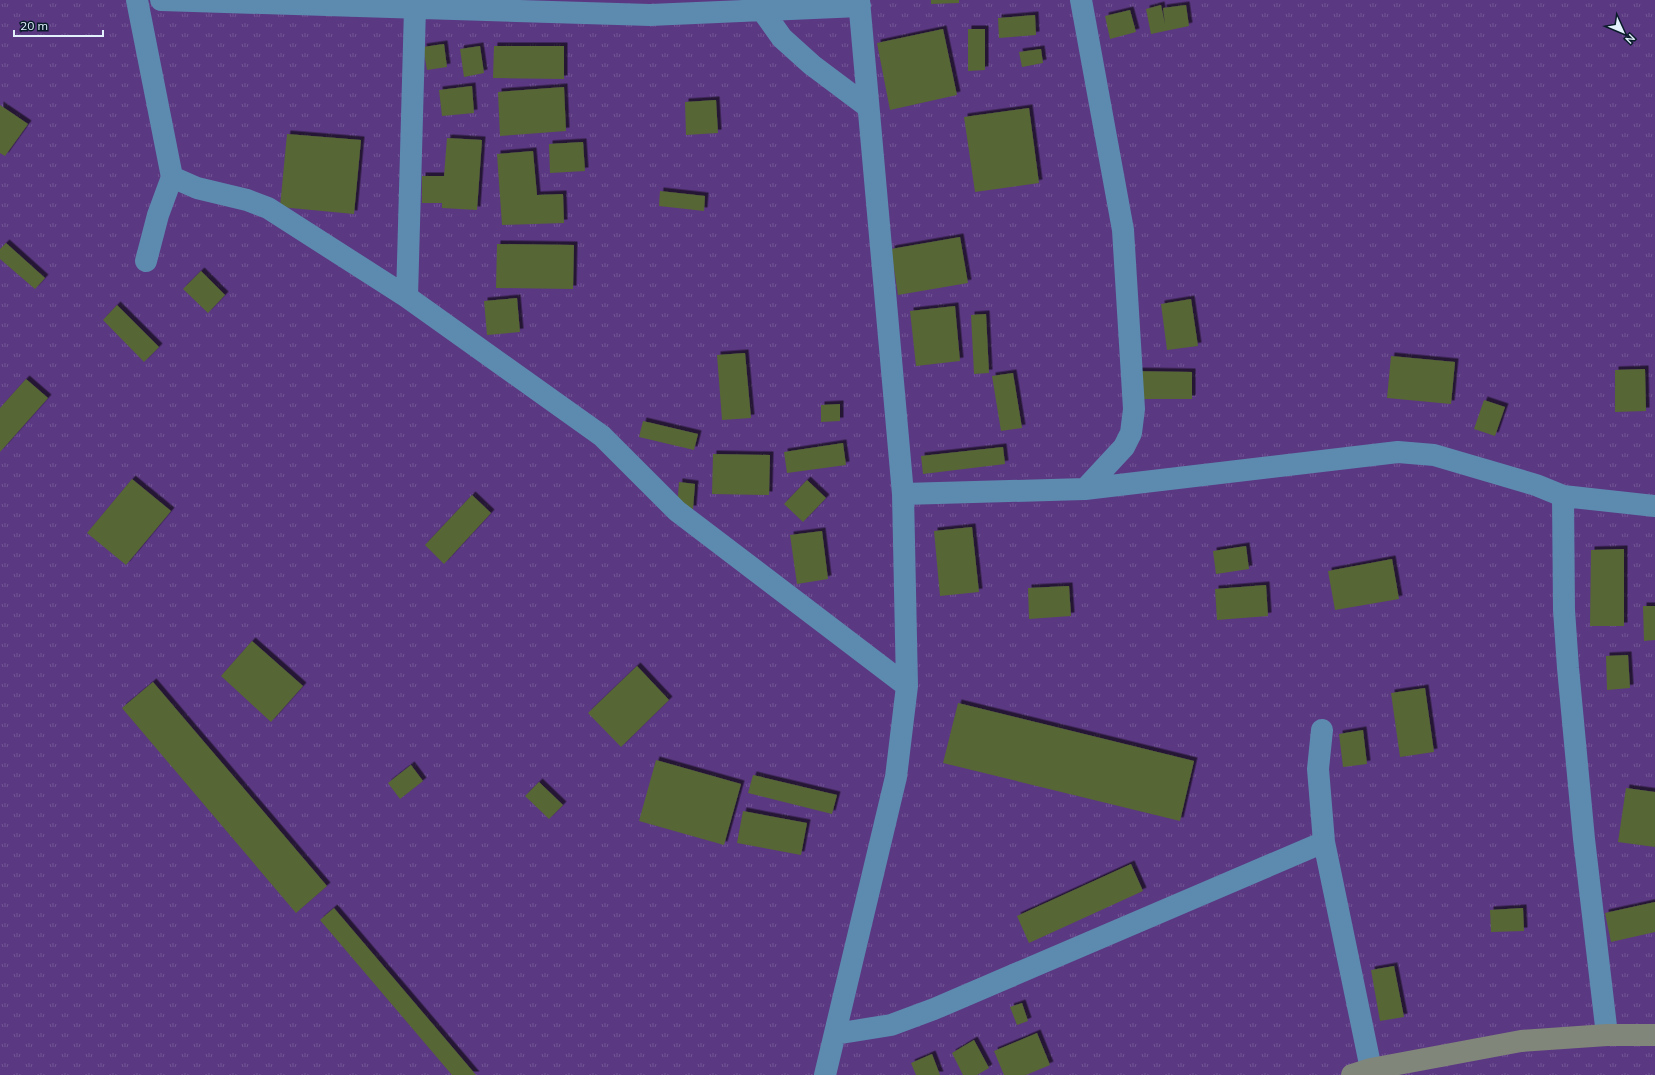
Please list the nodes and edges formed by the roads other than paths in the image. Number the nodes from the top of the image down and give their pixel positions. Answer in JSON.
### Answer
{"nodes":[{"id":1,"x":137,"y":0,"type":"edge"},
{"id":2,"x":161,"y":0,"type":"edge"},
{"id":3,"x":1081,"y":0,"type":"edge"},
{"id":4,"x":859,"y":3,"type":"edge"},
{"id":5,"x":415,"y":8,"type":"junction"},
{"id":6,"x":762,"y":10,"type":"junction"},
{"id":7,"x":868,"y":107,"type":"junction"},
{"id":8,"x":172,"y":177,"type":"junction"},
{"id":9,"x":146,"y":261,"type":"dead end"},
{"id":10,"x":407,"y":297,"type":"junction"},
{"id":11,"x":1085,"y":489,"type":"junction"},
{"id":12,"x":903,"y":494,"type":"junction"},
{"id":13,"x":1563,"y":496,"type":"junction"},
{"id":14,"x":1655,"y":506,"type":"edge"},
{"id":15,"x":907,"y":686,"type":"junction"},
{"id":16,"x":1322,"y":730,"type":"dead end"},
{"id":17,"x":1324,"y":842,"type":"junction"},
{"id":18,"x":835,"y":1034,"type":"junction"},
{"id":19,"x":1607,"y":1035,"type":"junction"},
{"id":20,"x":1655,"y":1035,"type":"edge"},
{"id":21,"x":1362,"y":1072,"type":"edge"},
{"id":22,"x":825,"y":1075,"type":"edge"}],
"edges":[{"from":1,"to":8,"type":"street"},
{"from":2,"to":5,"type":"street"},
{"from":3,"to":11,"type":"street"},
{"from":4,"to":6,"type":"street"},
{"from":4,"to":7,"type":"street"},
{"from":5,"to":6,"type":"street"},
{"from":5,"to":10,"type":"street"},
{"from":6,"to":7,"type":"street"},
{"from":7,"to":12,"type":"street"},
{"from":8,"to":9,"type":"street"},
{"from":8,"to":10,"type":"street"},
{"from":10,"to":15,"type":"street"},
{"from":11,"to":12,"type":"street"},
{"from":11,"to":13,"type":"street"},
{"from":12,"to":15,"type":"street"},
{"from":13,"to":14,"type":"street"},
{"from":13,"to":19,"type":"street"},
{"from":15,"to":18,"type":"street"},
{"from":16,"to":17,"type":"street"},
{"from":17,"to":18,"type":"street"},
{"from":17,"to":21,"type":"street"},
{"from":18,"to":22,"type":"street"},
{"from":19,"to":20,"type":"street"},
{"from":19,"to":21,"type":"street"}]}
